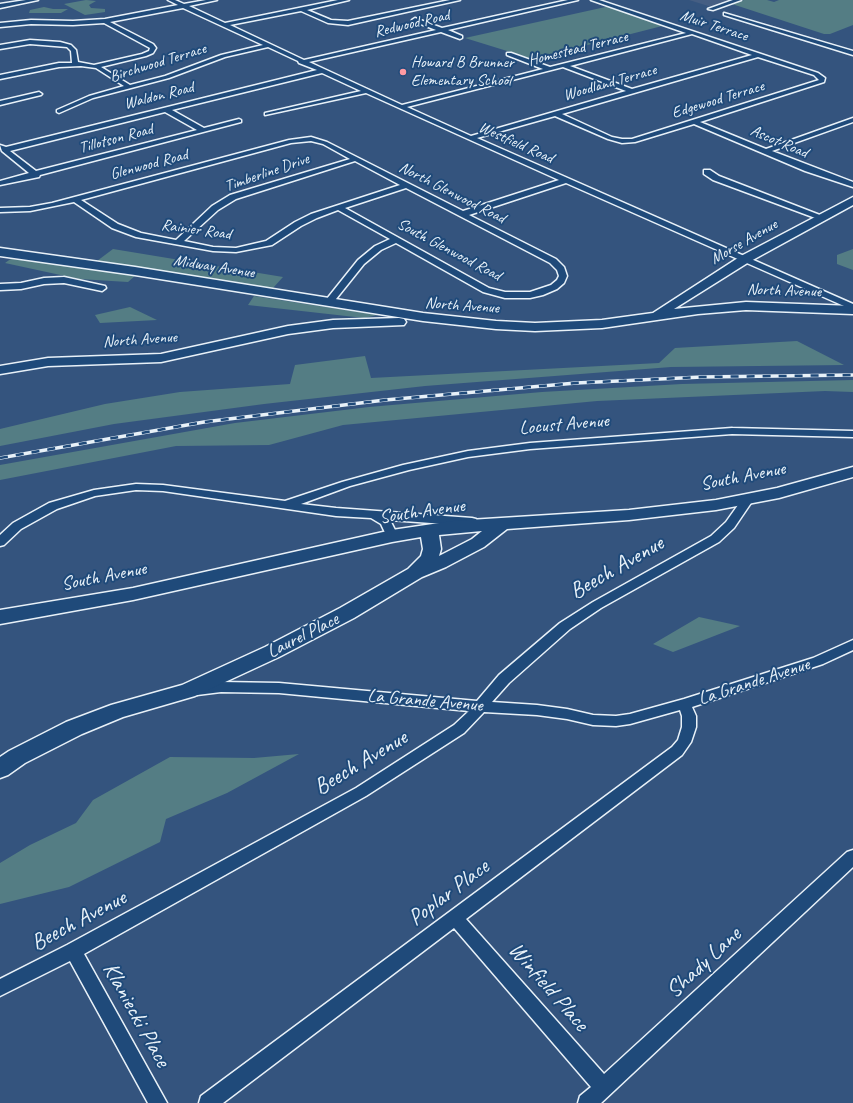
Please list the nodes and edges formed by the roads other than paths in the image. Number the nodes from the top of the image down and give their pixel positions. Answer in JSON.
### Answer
{"nodes":[{"id":1,"x":36,"y":0,"type":"edge"},
{"id":2,"x":171,"y":0,"type":"edge"},
{"id":3,"x":214,"y":0,"type":"edge"},
{"id":4,"x":346,"y":0,"type":"edge"},
{"id":5,"x":458,"y":0,"type":"edge"},
{"id":6,"x":575,"y":0,"type":"edge"},
{"id":7,"x":594,"y":0,"type":"edge"},
{"id":8,"x":738,"y":0,"type":"edge"},
{"id":9,"x":0,"y":6,"type":"edge"},
{"id":10,"x":183,"y":6,"type":"junction"},
{"id":11,"x":301,"y":9,"type":"junction"},
{"id":12,"x":711,"y":9,"type":"dead end"},
{"id":13,"x":726,"y":14,"type":"dead end"},
{"id":14,"x":105,"y":20,"type":"junction"},
{"id":15,"x":415,"y":20,"type":"dead end"},
{"id":16,"x":0,"y":25,"type":"edge"},
{"id":17,"x":223,"y":25,"type":"junction"},
{"id":18,"x":444,"y":30,"type":"junction"},
{"id":19,"x":691,"y":32,"type":"junction"},
{"id":20,"x":460,"y":37,"type":"dead end"},
{"id":21,"x":267,"y":46,"type":"junction"},
{"id":22,"x":0,"y":47,"type":"edge"},
{"id":23,"x":853,"y":52,"type":"edge"},
{"id":24,"x":509,"y":54,"type":"dead end"},
{"id":25,"x":758,"y":55,"type":"junction"},
{"id":26,"x":301,"y":62,"type":"junction"},
{"id":27,"x":75,"y":64,"type":"junction"},
{"id":28,"x":96,"y":66,"type":"junction"},
{"id":29,"x":565,"y":66,"type":"junction"},
{"id":30,"x":549,"y":69,"type":"junction"},
{"id":31,"x":321,"y":71,"type":"junction"},
{"id":32,"x":0,"y":77,"type":"edge"},
{"id":33,"x":129,"y":87,"type":"junction"},
{"id":34,"x":367,"y":91,"type":"junction"},
{"id":35,"x":631,"y":91,"type":"junction"},
{"id":36,"x":38,"y":94,"type":"dead end"},
{"id":37,"x":0,"y":103,"type":"edge"},
{"id":38,"x":401,"y":107,"type":"junction"},
{"id":39,"x":165,"y":108,"type":"junction"},
{"id":40,"x":59,"y":111,"type":"dead end"},
{"id":41,"x":555,"y":113,"type":"junction"},
{"id":42,"x":267,"y":114,"type":"dead end"},
{"id":43,"x":853,"y":120,"type":"edge"},
{"id":44,"x":240,"y":121,"type":"dead end"},
{"id":45,"x":695,"y":122,"type":"junction"},
{"id":46,"x":204,"y":131,"type":"junction"},
{"id":47,"x":470,"y":138,"type":"junction"},
{"id":48,"x":304,"y":139,"type":"joint"},
{"id":49,"x":2,"y":148,"type":"edge"},
{"id":50,"x":766,"y":152,"type":"junction"},
{"id":51,"x":356,"y":159,"type":"junction"},
{"id":52,"x":707,"y":172,"type":"dead end"},
{"id":53,"x":36,"y":175,"type":"junction"},
{"id":54,"x":566,"y":180,"type":"junction"},
{"id":55,"x":0,"y":183,"type":"edge"},
{"id":56,"x":406,"y":185,"type":"junction"},
{"id":57,"x":853,"y":185,"type":"edge"},
{"id":58,"x":76,"y":199,"type":"junction"},
{"id":59,"x":853,"y":200,"type":"edge"},
{"id":60,"x":338,"y":207,"type":"junction"},
{"id":61,"x":0,"y":210,"type":"edge"},
{"id":62,"x":463,"y":214,"type":"junction"},
{"id":63,"x":821,"y":217,"type":"junction"},
{"id":64,"x":396,"y":240,"type":"junction"},
{"id":65,"x":178,"y":242,"type":"junction"},
{"id":66,"x":0,"y":252,"type":"edge"},
{"id":67,"x":745,"y":259,"type":"junction"},
{"id":68,"x":0,"y":287,"type":"edge"},
{"id":69,"x":102,"y":288,"type":"dead end"},
{"id":70,"x":551,"y":289,"type":"joint"},
{"id":71,"x":679,"y":300,"type":"junction"},
{"id":72,"x":329,"y":302,"type":"junction"},
{"id":73,"x":853,"y":307,"type":"edge"},
{"id":74,"x":698,"y":310,"type":"junction"},
{"id":75,"x":853,"y":310,"type":"edge"},
{"id":76,"x":423,"y":317,"type":"junction"},
{"id":77,"x":654,"y":317,"type":"junction"},
{"id":78,"x":0,"y":370,"type":"edge"},
{"id":79,"x":853,"y":434,"type":"edge"},
{"id":80,"x":853,"y":472,"type":"edge"},
{"id":81,"x":747,"y":500,"type":"junction"},
{"id":82,"x":286,"y":505,"type":"junction"},
{"id":83,"x":372,"y":515,"type":"junction"},
{"id":84,"x":502,"y":524,"type":"junction"},
{"id":85,"x":429,"y":530,"type":"junction"},
{"id":86,"x":392,"y":536,"type":"junction"},
{"id":87,"x":0,"y":542,"type":"edge"},
{"id":88,"x":415,"y":573,"type":"junction"},
{"id":89,"x":0,"y":617,"type":"edge"},
{"id":90,"x":853,"y":645,"type":"edge"},
{"id":91,"x":188,"y":691,"type":"junction"},
{"id":92,"x":684,"y":704,"type":"junction"},
{"id":93,"x":481,"y":707,"type":"junction"},
{"id":94,"x":0,"y":769,"type":"edge"},
{"id":95,"x":853,"y":857,"type":"edge"},
{"id":96,"x":455,"y":918,"type":"junction"},
{"id":97,"x":73,"y":952,"type":"junction"},
{"id":98,"x":0,"y":988,"type":"edge"},
{"id":99,"x":604,"y":1088,"type":"junction"},
{"id":100,"x":158,"y":1103,"type":"edge"},
{"id":101,"x":208,"y":1103,"type":"edge"},
{"id":102,"x":587,"y":1103,"type":"edge"}],
"edges":[{"from":1,"to":9,"type":"street"},
{"from":2,"to":10,"type":"street","name":"Westfield Road"},
{"from":3,"to":10,"type":"street"},
{"from":4,"to":11,"type":"street"},
{"from":5,"to":11,"type":"street"},
{"from":6,"to":18,"type":"street","name":"Redwood Road"},
{"from":7,"to":19,"type":"street","name":"Muir Terrace"},
{"from":8,"to":12,"type":"street"},
{"from":10,"to":14,"type":"street"},
{"from":10,"to":17,"type":"street","name":"Westfield Road"},
{"from":11,"to":17,"type":"street"},
{"from":13,"to":23,"type":"street"},
{"from":14,"to":16,"type":"street"},
{"from":14,"to":28,"type":"street"},
{"from":15,"to":18,"type":"street"},
{"from":17,"to":21,"type":"street","name":"Westfield Road"},
{"from":18,"to":20,"type":"street"},
{"from":18,"to":26,"type":"street","name":"Redwood Road"},
{"from":19,"to":25,"type":"street","name":"Muir Terrace"},
{"from":19,"to":29,"type":"street","name":"Homestead Terrace"},
{"from":21,"to":26,"type":"street","name":"Westfield Road"},
{"from":21,"to":33,"type":"street","name":"Birchwood Terrace"},
{"from":22,"to":27,"type":"street"},
{"from":24,"to":30,"type":"street"},
{"from":25,"to":35,"type":"street","name":"Woodland Terrace"},
{"from":25,"to":45,"type":"street","name":"Edgewood Terrace"},
{"from":26,"to":31,"type":"street","name":"Westfield Road"},
{"from":27,"to":28,"type":"street"},
{"from":27,"to":32,"type":"street"},
{"from":28,"to":33,"type":"street"},
{"from":29,"to":30,"type":"street","name":"Homestead Terrace"},
{"from":29,"to":35,"type":"street"},
{"from":30,"to":38,"type":"street","name":"Homestead Terrace"},
{"from":31,"to":34,"type":"street","name":"Westfield Road"},
{"from":31,"to":39,"type":"street","name":"Waldon Road"},
{"from":33,"to":40,"type":"street","name":"Birchwood Terrace"},
{"from":34,"to":38,"type":"street","name":"Westfield Road"},
{"from":34,"to":42,"type":"street"},
{"from":35,"to":41,"type":"street","name":"Woodland Terrace"},
{"from":36,"to":37,"type":"street"},
{"from":38,"to":47,"type":"street","name":"Westfield Road"},
{"from":39,"to":46,"type":"street"},
{"from":39,"to":49,"type":"street","name":"Waldon Road"},
{"from":41,"to":45,"type":"street","name":"Edgewood Terrace"},
{"from":41,"to":47,"type":"street","name":"Woodland Terrace"},
{"from":43,"to":50,"type":"street"},
{"from":44,"to":46,"type":"street","name":"Tillotson Road"},
{"from":45,"to":50,"type":"street","name":"Ascot Road"},
{"from":46,"to":53,"type":"street","name":"Tillotson Road"},
{"from":47,"to":54,"type":"street","name":"Westfield Road"},
{"from":48,"to":51,"type":"street","name":"North Glenwood Road"},
{"from":48,"to":58,"type":"street","name":"Glenwood Road"},
{"from":49,"to":53,"type":"street"},
{"from":50,"to":57,"type":"street","name":"Ascot Road"},
{"from":51,"to":56,"type":"street","name":"North Glenwood Road"},
{"from":51,"to":65,"type":"street","name":"Timberline Drive"},
{"from":52,"to":63,"type":"street"},
{"from":53,"to":55,"type":"street","name":"Tillotson Road"},
{"from":54,"to":62,"type":"street"},
{"from":54,"to":67,"type":"street","name":"Westfield Road"},
{"from":56,"to":60,"type":"street","name":"Rainier Road"},
{"from":56,"to":62,"type":"street","name":"North Glenwood Road"},
{"from":58,"to":61,"type":"street","name":"Glenwood Road"},
{"from":58,"to":65,"type":"street","name":"Rainier Road"},
{"from":59,"to":63,"type":"main road","name":"Morse Avenue"},
{"from":60,"to":64,"type":"street","name":"South Glenwood Road"},
{"from":60,"to":65,"type":"street","name":"Rainier Road"},
{"from":62,"to":70,"type":"street","name":"North Glenwood Road"},
{"from":63,"to":67,"type":"main road","name":"Morse Avenue"},
{"from":64,"to":70,"type":"street","name":"South Glenwood Road"},
{"from":64,"to":72,"type":"street"},
{"from":66,"to":72,"type":"main road","name":"Midway Avenue"},
{"from":67,"to":71,"type":"main road","name":"Morse Avenue"},
{"from":67,"to":73,"type":"street","name":"Westfield Road"},
{"from":68,"to":69,"type":"street"},
{"from":71,"to":74,"type":"main road"},
{"from":71,"to":77,"type":"main road","name":"Morse Avenue"},
{"from":72,"to":76,"type":"main road","name":"Midway Avenue"},
{"from":74,"to":75,"type":"main road","name":"North Avenue"},
{"from":74,"to":77,"type":"main road","name":"North Avenue"},
{"from":76,"to":77,"type":"main road","name":"North Avenue"},
{"from":76,"to":78,"type":"main road","name":"North Avenue"},
{"from":79,"to":82,"type":"street","name":"Locust Avenue"},
{"from":80,"to":81,"type":"main road","name":"South Avenue"},
{"from":81,"to":84,"type":"main road","name":"South Avenue"},
{"from":81,"to":93,"type":"street","name":"Beech Avenue"},
{"from":82,"to":83,"type":"street"},
{"from":82,"to":87,"type":"street"},
{"from":83,"to":84,"type":"street"},
{"from":83,"to":86,"type":"street"},
{"from":84,"to":85,"type":"main road","name":"South Avenue"},
{"from":84,"to":88,"type":"main road","name":"Laurel Place"},
{"from":85,"to":86,"type":"main road","name":"South Avenue"},
{"from":85,"to":88,"type":"main road","name":"Laurel Place"},
{"from":86,"to":89,"type":"main road","name":"South Avenue"},
{"from":88,"to":91,"type":"main road","name":"Laurel Place"},
{"from":90,"to":92,"type":"street","name":"La Grande Avenue"},
{"from":91,"to":93,"type":"street","name":"La Grande Avenue"},
{"from":91,"to":94,"type":"main road","name":"La Grande Avenue"},
{"from":92,"to":93,"type":"street","name":"La Grande Avenue"},
{"from":92,"to":96,"type":"street","name":"Poplar Place"},
{"from":93,"to":97,"type":"street","name":"Beech Avenue"},
{"from":95,"to":99,"type":"street","name":"Shady Lane"},
{"from":96,"to":99,"type":"street","name":"Winfield Place"},
{"from":96,"to":101,"type":"street","name":"Poplar Place"},
{"from":97,"to":98,"type":"street","name":"Beech Avenue"},
{"from":97,"to":100,"type":"street","name":"Klaniecki Place"},
{"from":99,"to":102,"type":"street","name":"Shady Lane"}]}
